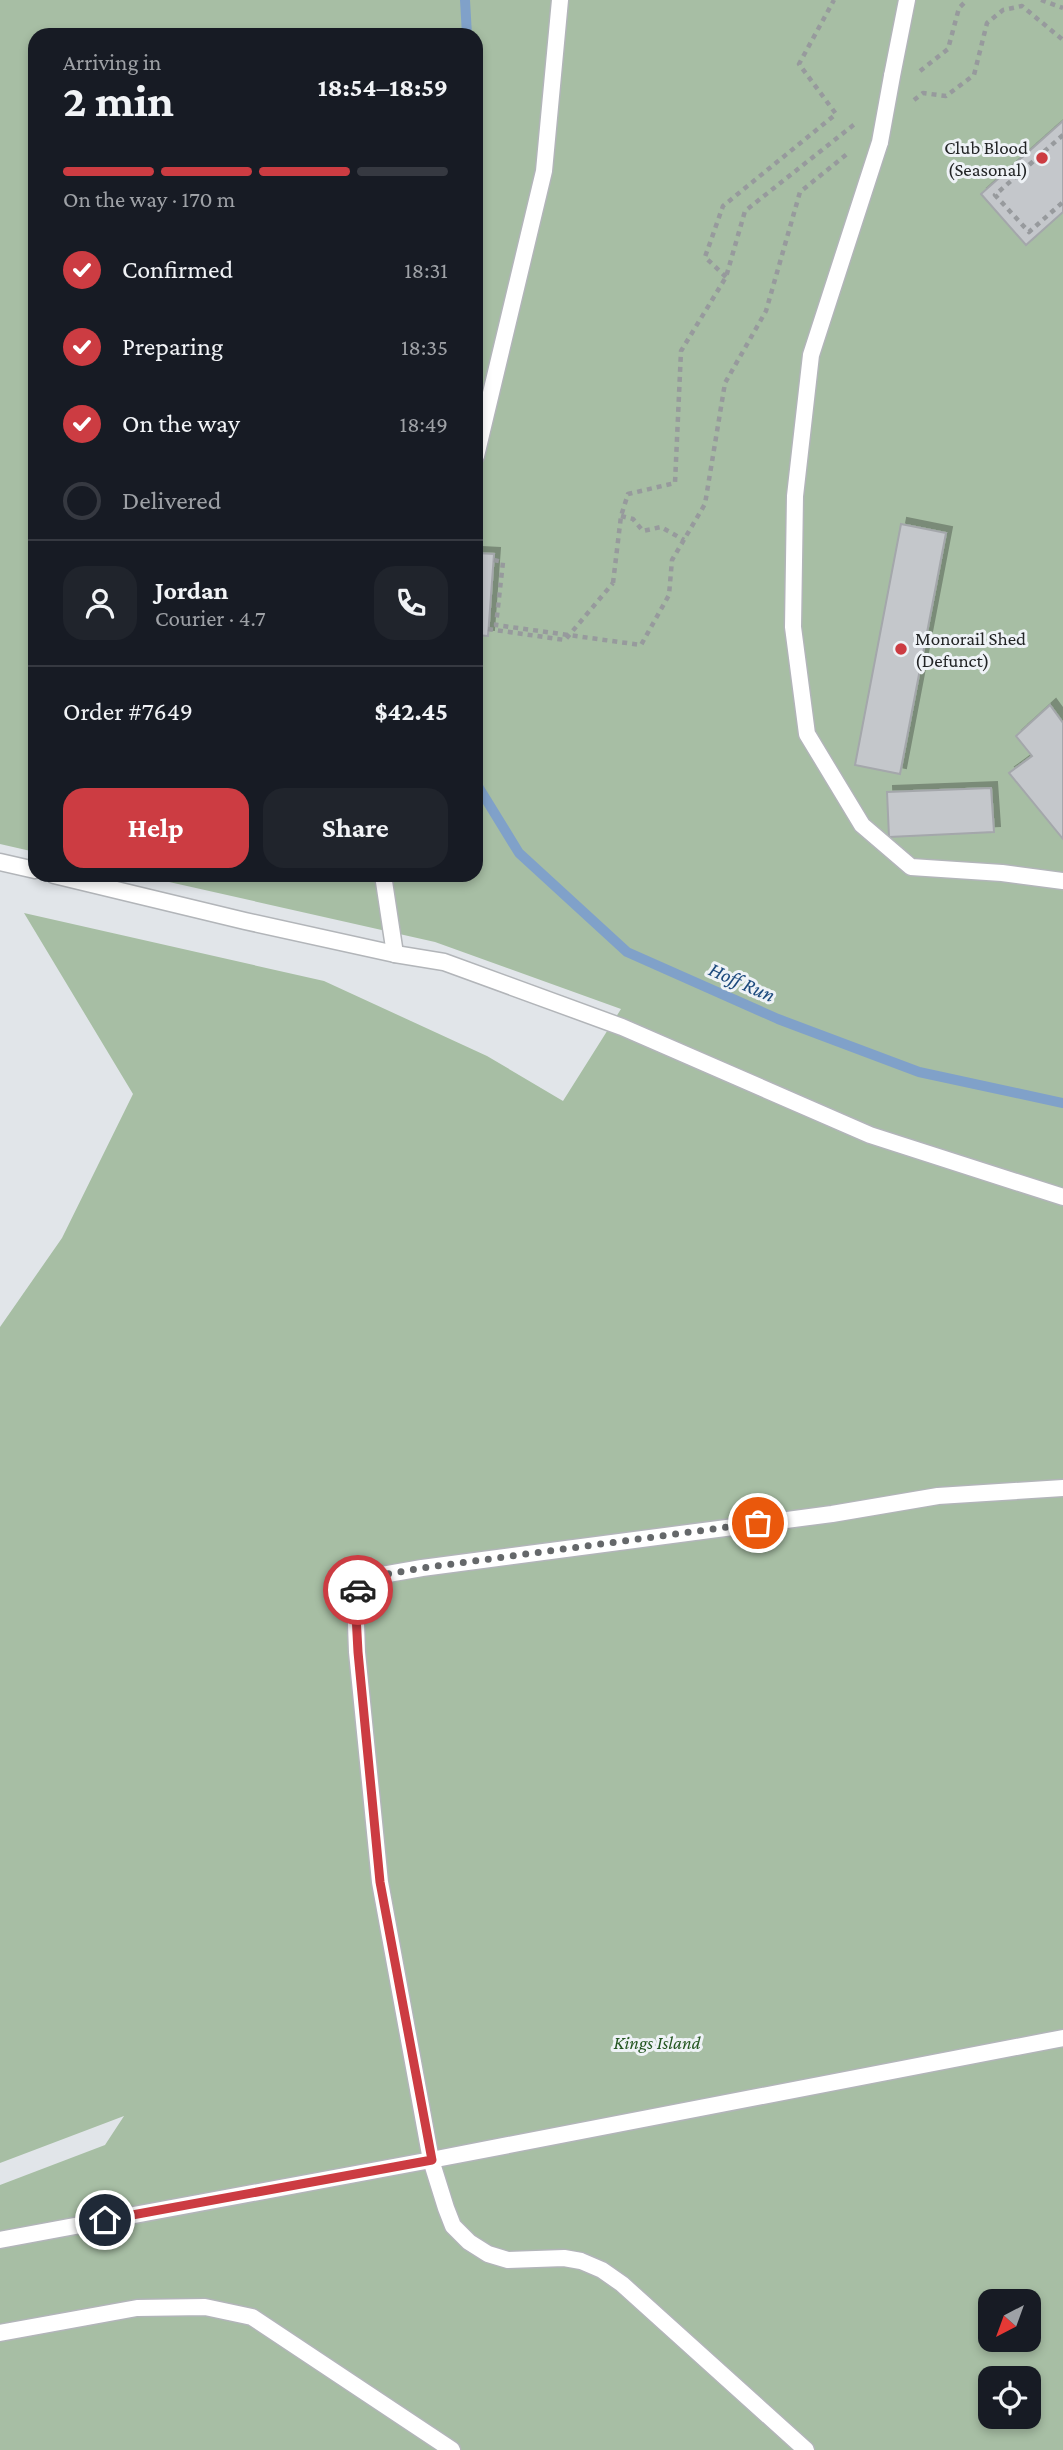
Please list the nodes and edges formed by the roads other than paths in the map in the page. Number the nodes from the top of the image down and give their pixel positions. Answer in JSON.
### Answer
{"nodes":[{"id":1,"x":560,"y":0,"type":"edge"},
{"id":2,"x":907,"y":0,"type":"edge"},
{"id":3,"x":483,"y":427,"type":"edge"},
{"id":4,"x":0,"y":862,"type":"edge"},
{"id":5,"x":28,"y":868,"type":"edge"},
{"id":6,"x":1063,"y":881,"type":"edge"},
{"id":7,"x":84,"y":882,"type":"edge"},
{"id":8,"x":384,"y":882,"type":"edge"},
{"id":9,"x":395,"y":954,"type":"junction"},
{"id":10,"x":1063,"y":1197,"type":"edge"},
{"id":11,"x":1063,"y":1488,"type":"edge"},
{"id":12,"x":1063,"y":2038,"type":"edge"},
{"id":13,"x":432,"y":2160,"type":"junction"},
{"id":14,"x":0,"y":2240,"type":"edge"},
{"id":15,"x":0,"y":2333,"type":"edge"},
{"id":16,"x":452,"y":2450,"type":"edge"},
{"id":17,"x":806,"y":2450,"type":"edge"}],
"edges":[{"from":1,"to":3,"type":"lane"},
{"from":2,"to":6,"type":"lane","bridge":true},
{"from":4,"to":5,"type":"lane"},
{"from":7,"to":9,"type":"lane"},
{"from":8,"to":9,"type":"lane"},
{"from":9,"to":10,"type":"lane"},
{"from":11,"to":13,"type":"lane"},
{"from":12,"to":13,"type":"lane"},
{"from":13,"to":14,"type":"lane"},
{"from":13,"to":17,"type":"lane"},
{"from":15,"to":16,"type":"lane"}]}
